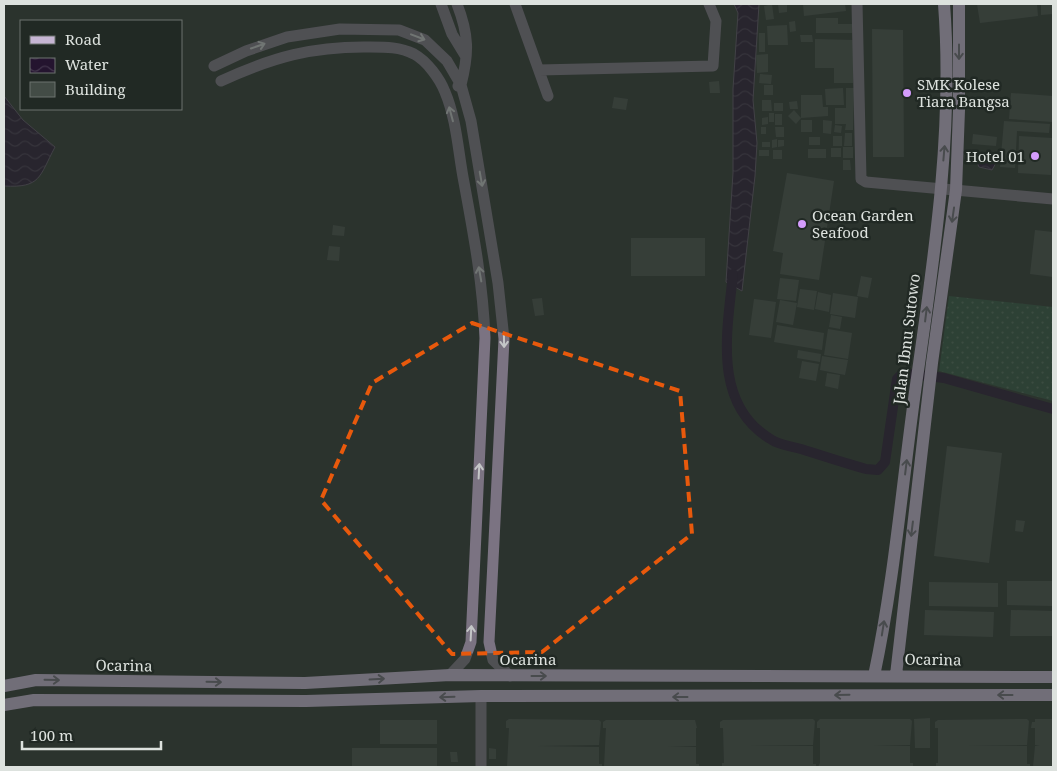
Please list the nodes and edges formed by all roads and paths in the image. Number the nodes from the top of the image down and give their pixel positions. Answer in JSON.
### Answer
{"nodes":[{"id":1,"x":441,"y":4,"type":"edge"},
{"id":2,"x":457,"y":4,"type":"edge"},
{"id":3,"x":515,"y":4,"type":"edge"},
{"id":4,"x":709,"y":4,"type":"edge"},
{"id":5,"x":857,"y":4,"type":"edge"},
{"id":6,"x":944,"y":4,"type":"edge"},
{"id":7,"x":959,"y":4,"type":"edge"},
{"id":8,"x":467,"y":58,"type":"junction"},
{"id":9,"x":214,"y":66,"type":"dead end"},
{"id":10,"x":539,"y":70,"type":"junction"},
{"id":11,"x":221,"y":81,"type":"dead end"},
{"id":12,"x":461,"y":85,"type":"junction"},
{"id":13,"x":445,"y":92,"type":"junction"},
{"id":14,"x":548,"y":96,"type":"dead end"},
{"id":15,"x":941,"y":185,"type":"junction"},
{"id":16,"x":956,"y":186,"type":"junction"},
{"id":17,"x":1053,"y":192,"type":"edge"},
{"id":18,"x":1053,"y":199,"type":"edge"},
{"id":19,"x":488,"y":221,"type":"junction"},
{"id":20,"x":471,"y":224,"type":"junction"},
{"id":21,"x":926,"y":363,"type":"junction"},
{"id":22,"x":922,"y":392,"type":"junction"},
{"id":23,"x":450,"y":675,"type":"junction"},
{"id":24,"x":896,"y":675,"type":"junction"},
{"id":25,"x":510,"y":676,"type":"junction"},
{"id":26,"x":874,"y":676,"type":"junction"},
{"id":27,"x":1049,"y":677,"type":"edge"},
{"id":28,"x":305,"y":683,"type":"junction"},
{"id":29,"x":4,"y":686,"type":"edge"},
{"id":30,"x":1049,"y":695,"type":"edge"},
{"id":31,"x":481,"y":696,"type":"junction"},
{"id":32,"x":306,"y":702,"type":"junction"},
{"id":33,"x":4,"y":705,"type":"edge"},
{"id":34,"x":481,"y":767,"type":"edge"}],
"edges":[{"from":1,"to":8,"type":"street"},
{"from":2,"to":8,"type":"street"},
{"from":3,"to":10,"type":"street"},
{"from":4,"to":10,"type":"street"},
{"from":5,"to":15,"type":"street"},
{"from":15,"to":6,"type":"main road","name":"Jalan Ibnu Sutowo","one_way":true},
{"from":7,"to":16,"type":"main road","name":"Jalan Ibnu Sutowo","one_way":true},
{"from":8,"to":12,"type":"street"},
{"from":9,"to":12,"type":"street","one_way":true},
{"from":10,"to":14,"type":"street"},
{"from":11,"to":13,"type":"street"},
{"from":12,"to":13,"type":"street"},
{"from":12,"to":19,"type":"street","one_way":true},
{"from":20,"to":13,"type":"street","one_way":true},
{"from":15,"to":16,"type":"street"},
{"from":21,"to":15,"type":"main road","name":"Jalan Ibnu Sutowo","one_way":true},
{"from":16,"to":17,"type":"street"},
{"from":16,"to":18,"type":"street"},
{"from":16,"to":21,"type":"main road","name":"Jalan Ibnu Sutowo","one_way":true},
{"from":19,"to":20,"type":"street"},
{"from":19,"to":25,"type":"street","one_way":true},
{"from":23,"to":20,"type":"street","one_way":true},
{"from":21,"to":22,"type":"main road","name":"Jalan Ibnu Sutowo"},
{"from":22,"to":24,"type":"main road","name":"Jalan Ibnu Sutowo","one_way":true},
{"from":26,"to":22,"type":"main road","name":"Jalan Ibnu Sutowo","one_way":true},
{"from":23,"to":25,"type":"main road","name":"Ocarina"},
{"from":28,"to":23,"type":"main road","name":"Ocarina","one_way":true},
{"from":24,"to":26,"type":"main road","name":"Ocarina"},
{"from":24,"to":27,"type":"main road","name":"Ocarina"},
{"from":25,"to":26,"type":"main road","name":"Ocarina","one_way":true},
{"from":27,"to":30,"type":"main road"},
{"from":29,"to":28,"type":"main road","name":"Ocarina","one_way":true},
{"from":28,"to":32,"type":"main road"},
{"from":30,"to":31,"type":"main road","one_way":true},
{"from":31,"to":32,"type":"main road","one_way":true},
{"from":31,"to":34,"type":"street"},
{"from":32,"to":33,"type":"main road"}]}
